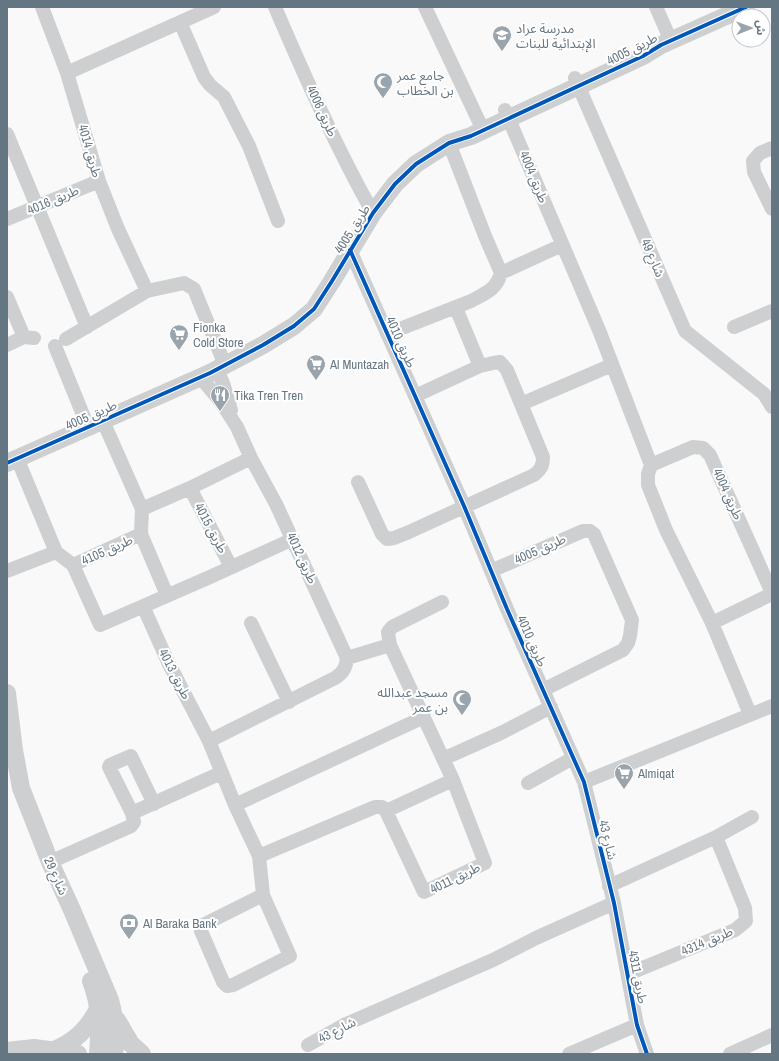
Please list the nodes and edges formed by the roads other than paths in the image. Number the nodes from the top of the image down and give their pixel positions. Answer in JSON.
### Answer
{"nodes":[{"id":1,"x":42,"y":7,"type":"edge"},
{"id":2,"x":214,"y":7,"type":"edge"},
{"id":3,"x":275,"y":7,"type":"edge"},
{"id":4,"x":425,"y":7,"type":"edge"},
{"id":5,"x":656,"y":7,"type":"edge"},
{"id":6,"x":746,"y":7,"type":"edge"},
{"id":7,"x":180,"y":22,"type":"junction"},
{"id":8,"x":666,"y":43,"type":"junction"},
{"id":9,"x":67,"y":73,"type":"junction"},
{"id":10,"x":576,"y":82,"type":"junction"},
{"id":11,"x":507,"y":114,"type":"junction"},
{"id":12,"x":482,"y":126,"type":"junction"},
{"id":13,"x":7,"y":134,"type":"edge"},
{"id":14,"x":449,"y":143,"type":"junction"},
{"id":15,"x":772,"y":148,"type":"edge"},
{"id":16,"x":99,"y":181,"type":"junction"},
{"id":17,"x":37,"y":207,"type":"junction"},
{"id":18,"x":772,"y":209,"type":"edge"},
{"id":19,"x":373,"y":213,"type":"junction"},
{"id":20,"x":7,"y":219,"type":"edge"},
{"id":21,"x":278,"y":221,"type":"dead end"},
{"id":22,"x":562,"y":245,"type":"junction"},
{"id":23,"x":350,"y":250,"type":"junction"},
{"id":24,"x":501,"y":273,"type":"junction"},
{"id":25,"x":147,"y":291,"type":"junction"},
{"id":26,"x":7,"y":297,"type":"edge"},
{"id":27,"x":456,"y":308,"type":"junction"},
{"id":28,"x":772,"y":312,"type":"edge"},
{"id":29,"x":87,"y":327,"type":"junction"},
{"id":30,"x":734,"y":327,"type":"dead end"},
{"id":31,"x":387,"y":334,"type":"junction"},
{"id":32,"x":7,"y":345,"type":"edge"},
{"id":33,"x":612,"y":365,"type":"junction"},
{"id":34,"x":480,"y":366,"type":"junction"},
{"id":35,"x":221,"y":367,"type":"junction"},
{"id":36,"x":201,"y":378,"type":"junction"},
{"id":37,"x":768,"y":392,"type":"edge"},
{"id":38,"x":415,"y":396,"type":"junction"},
{"id":39,"x":521,"y":404,"type":"junction"},
{"id":40,"x":772,"y":407,"type":"edge"},
{"id":41,"x":232,"y":420,"type":"junction"},
{"id":42,"x":95,"y":424,"type":"junction"},
{"id":43,"x":251,"y":458,"type":"junction"},
{"id":44,"x":12,"y":460,"type":"edge"},
{"id":45,"x":651,"y":465,"type":"junction"},
{"id":46,"x":358,"y":482,"type":"dead end"},
{"id":47,"x":190,"y":488,"type":"junction"},
{"id":48,"x":464,"y":506,"type":"junction"},
{"id":49,"x":142,"y":509,"type":"junction"},
{"id":50,"x":141,"y":534,"type":"junction"},
{"id":51,"x":293,"y":539,"type":"junction"},
{"id":52,"x":56,"y":552,"type":"junction"},
{"id":53,"x":73,"y":565,"type":"junction"},
{"id":54,"x":231,"y":567,"type":"junction"},
{"id":55,"x":7,"y":571,"type":"edge"},
{"id":56,"x":491,"y":571,"type":"junction"},
{"id":57,"x":772,"y":593,"type":"edge"},
{"id":58,"x":167,"y":595,"type":"junction"},
{"id":59,"x":442,"y":602,"type":"dead end"},
{"id":60,"x":143,"y":606,"type":"junction"},
{"id":61,"x":251,"y":623,"type":"dead end"},
{"id":62,"x":712,"y":623,"type":"junction"},
{"id":63,"x":390,"y":645,"type":"junction"},
{"id":64,"x":347,"y":658,"type":"junction"},
{"id":65,"x":543,"y":690,"type":"junction"},
{"id":66,"x":7,"y":693,"type":"edge"},
{"id":67,"x":289,"y":702,"type":"junction"},
{"id":68,"x":772,"y":706,"type":"edge"},
{"id":69,"x":551,"y":707,"type":"junction"},
{"id":70,"x":750,"y":714,"type":"junction"},
{"id":71,"x":424,"y":718,"type":"junction"},
{"id":72,"x":209,"y":741,"type":"junction"},
{"id":73,"x":573,"y":758,"type":"junction"},
{"id":74,"x":444,"y":759,"type":"junction"},
{"id":75,"x":7,"y":769,"type":"edge"},
{"id":76,"x":221,"y":773,"type":"junction"},
{"id":77,"x":453,"y":780,"type":"junction"},
{"id":78,"x":584,"y":782,"type":"junction"},
{"id":79,"x":528,"y":783,"type":"dead end"},
{"id":80,"x":154,"y":804,"type":"junction"},
{"id":81,"x":235,"y":804,"type":"junction"},
{"id":82,"x":386,"y":811,"type":"junction"},
{"id":83,"x":132,"y":813,"type":"junction"},
{"id":84,"x":752,"y":817,"type":"dead end"},
{"id":85,"x":716,"y":837,"type":"junction"},
{"id":86,"x":259,"y":856,"type":"junction"},
{"id":87,"x":50,"y":862,"type":"junction"},
{"id":88,"x":609,"y":886,"type":"junction"},
{"id":89,"x":263,"y":895,"type":"junction"},
{"id":90,"x":614,"y":903,"type":"junction"},
{"id":91,"x":628,"y":974,"type":"junction"},
{"id":92,"x":107,"y":1011,"type":"junction"},
{"id":93,"x":637,"y":1025,"type":"junction"},
{"id":94,"x":772,"y":1035,"type":"edge"},
{"id":95,"x":308,"y":1045,"type":"dead end"},
{"id":96,"x":52,"y":1050,"type":"junction"},
{"id":97,"x":7,"y":1051,"type":"edge"},
{"id":98,"x":78,"y":1054,"type":"edge"},
{"id":99,"x":98,"y":1054,"type":"edge"},
{"id":100,"x":114,"y":1054,"type":"edge"},
{"id":101,"x":142,"y":1054,"type":"edge"},
{"id":102,"x":569,"y":1054,"type":"edge"},
{"id":103,"x":647,"y":1054,"type":"edge"},
{"id":104,"x":730,"y":1054,"type":"edge"}],
"edges":[{"from":1,"to":9,"type":"street","name":"طريق 4014"},
{"from":2,"to":7,"type":"street"},
{"from":3,"to":19,"type":"street","name":"طريق 4006"},
{"from":4,"to":12,"type":"street"},
{"from":5,"to":8,"type":"street"},
{"from":6,"to":8,"type":"street","name":"طريق 4005"},
{"from":7,"to":9,"type":"street"},
{"from":7,"to":21,"type":"street"},
{"from":8,"to":10,"type":"street","name":"طريق 4005"},
{"from":9,"to":16,"type":"street","name":"طريق 4014"},
{"from":10,"to":11,"type":"street","name":"طريق 4005"},
{"from":10,"to":37,"type":"street","name":"شارع 49"},
{"from":11,"to":12,"type":"street","name":"طريق 4005"},
{"from":11,"to":22,"type":"street","name":"طريق 4004"},
{"from":12,"to":14,"type":"street","name":"طريق 4005"},
{"from":13,"to":17,"type":"street"},
{"from":14,"to":19,"type":"street","name":"طريق 4005"},
{"from":14,"to":24,"type":"street"},
{"from":15,"to":18,"type":"street"},
{"from":16,"to":17,"type":"street","name":"طريق 4016"},
{"from":16,"to":25,"type":"street","name":"طريق 4014"},
{"from":17,"to":20,"type":"street","name":"طريق 4016"},
{"from":17,"to":29,"type":"street"},
{"from":19,"to":23,"type":"street","name":"طريق 4005"},
{"from":22,"to":24,"type":"street"},
{"from":22,"to":33,"type":"street","name":"طريق 4004"},
{"from":23,"to":31,"type":"street","name":"طريق 4010"},
{"from":23,"to":35,"type":"street","name":"طريق 4005"},
{"from":24,"to":27,"type":"street"},
{"from":25,"to":29,"type":"street"},
{"from":25,"to":35,"type":"street"},
{"from":26,"to":32,"type":"street"},
{"from":27,"to":31,"type":"street"},
{"from":27,"to":34,"type":"street"},
{"from":28,"to":30,"type":"street"},
{"from":29,"to":42,"type":"street"},
{"from":31,"to":38,"type":"street","name":"طريق 4010"},
{"from":33,"to":39,"type":"street"},
{"from":33,"to":45,"type":"street","name":"طريق 4004"},
{"from":34,"to":38,"type":"street"},
{"from":34,"to":39,"type":"street"},
{"from":35,"to":36,"type":"street","name":"طريق 4005"},
{"from":35,"to":41,"type":"street","name":"طريق 4012"},
{"from":36,"to":41,"type":"street","name":"طريق 4012"},
{"from":36,"to":42,"type":"street","name":"طريق 4005"},
{"from":37,"to":40,"type":"street","name":"شارع 49"},
{"from":38,"to":48,"type":"street","name":"طريق 4010"},
{"from":39,"to":48,"type":"street"},
{"from":41,"to":43,"type":"street","name":"طريق 4012"},
{"from":42,"to":44,"type":"street","name":"طريق 4005"},
{"from":42,"to":49,"type":"street"},
{"from":43,"to":47,"type":"street","name":"طريق 4015"},
{"from":43,"to":51,"type":"street","name":"طريق 4012"},
{"from":44,"to":52,"type":"street"},
{"from":45,"to":57,"type":"street","name":"طريق 4004"},
{"from":45,"to":62,"type":"street"},
{"from":46,"to":48,"type":"street"},
{"from":47,"to":49,"type":"street","name":"طريق 4015"},
{"from":47,"to":54,"type":"street","name":"طريق 4015"},
{"from":48,"to":56,"type":"street","name":"طريق 4010"},
{"from":49,"to":50,"type":"street"},
{"from":50,"to":53,"type":"street","name":"طريق 4105"},
{"from":50,"to":58,"type":"street","name":"طريق 4105"},
{"from":51,"to":54,"type":"street","name":"طريق 4105"},
{"from":51,"to":64,"type":"street","name":"طريق 4012"},
{"from":52,"to":53,"type":"street"},
{"from":52,"to":55,"type":"street"},
{"from":53,"to":60,"type":"street","name":"طريق 4105"},
{"from":54,"to":58,"type":"street","name":"طريق 4105"},
{"from":56,"to":65,"type":"street","name":"طريق 4010"},
{"from":56,"to":65,"type":"street","name":"طريق 4005"},
{"from":57,"to":62,"type":"street","name":"طريق 4004"},
{"from":58,"to":60,"type":"street","name":"طريق 4105"},
{"from":59,"to":63,"type":"street"},
{"from":60,"to":72,"type":"street","name":"طريق 4013"},
{"from":61,"to":67,"type":"street"},
{"from":62,"to":70,"type":"street"},
{"from":63,"to":64,"type":"street"},
{"from":63,"to":71,"type":"street"},
{"from":64,"to":67,"type":"street"},
{"from":65,"to":69,"type":"street","name":"طريق 4010"},
{"from":66,"to":87,"type":"street","name":"شارع 29"},
{"from":67,"to":72,"type":"street"},
{"from":68,"to":70,"type":"street"},
{"from":69,"to":73,"type":"street","name":"طريق 4010"},
{"from":69,"to":74,"type":"street"},
{"from":70,"to":78,"type":"street"},
{"from":71,"to":74,"type":"street"},
{"from":71,"to":81,"type":"street"},
{"from":72,"to":76,"type":"street","name":"طريق 4013"},
{"from":73,"to":78,"type":"street","name":"طريق 4010"},
{"from":73,"to":79,"type":"street"},
{"from":74,"to":77,"type":"street"},
{"from":75,"to":92,"type":"street","name":"شارع 29"},
{"from":76,"to":80,"type":"street"},
{"from":76,"to":81,"type":"street","name":"طريق 4013"},
{"from":77,"to":82,"type":"street"},
{"from":77,"to":82,"type":"street","name":"طريق 4011"},
{"from":78,"to":88,"type":"street","name":"شارع 43"},
{"from":80,"to":83,"type":"street"},
{"from":80,"to":83,"type":"street"},
{"from":81,"to":86,"type":"street","name":"طريق 4013"},
{"from":82,"to":86,"type":"street"},
{"from":83,"to":87,"type":"street"},
{"from":84,"to":85,"type":"street"},
{"from":85,"to":88,"type":"street"},
{"from":85,"to":91,"type":"street","name":"طريق 4314"},
{"from":86,"to":89,"type":"street"},
{"from":87,"to":92,"type":"street","name":"شارع 29"},
{"from":88,"to":90,"type":"street","name":"شارع 43"},
{"from":89,"to":89,"type":"street"},
{"from":90,"to":91,"type":"street","name":"طريق 4311"},
{"from":90,"to":95,"type":"street","name":"شارع 43"},
{"from":91,"to":93,"type":"street","name":"طريق 4311"},
{"from":92,"to":96,"type":"street"},
{"from":92,"to":99,"type":"street","name":"شارع 29"},
{"from":92,"to":100,"type":"street","name":"شارع 29"},
{"from":92,"to":101,"type":"street"},
{"from":93,"to":102,"type":"street"},
{"from":93,"to":103,"type":"street","name":"طريق 4311"},
{"from":94,"to":104,"type":"street"},
{"from":96,"to":97,"type":"street"},
{"from":96,"to":98,"type":"street"}]}
